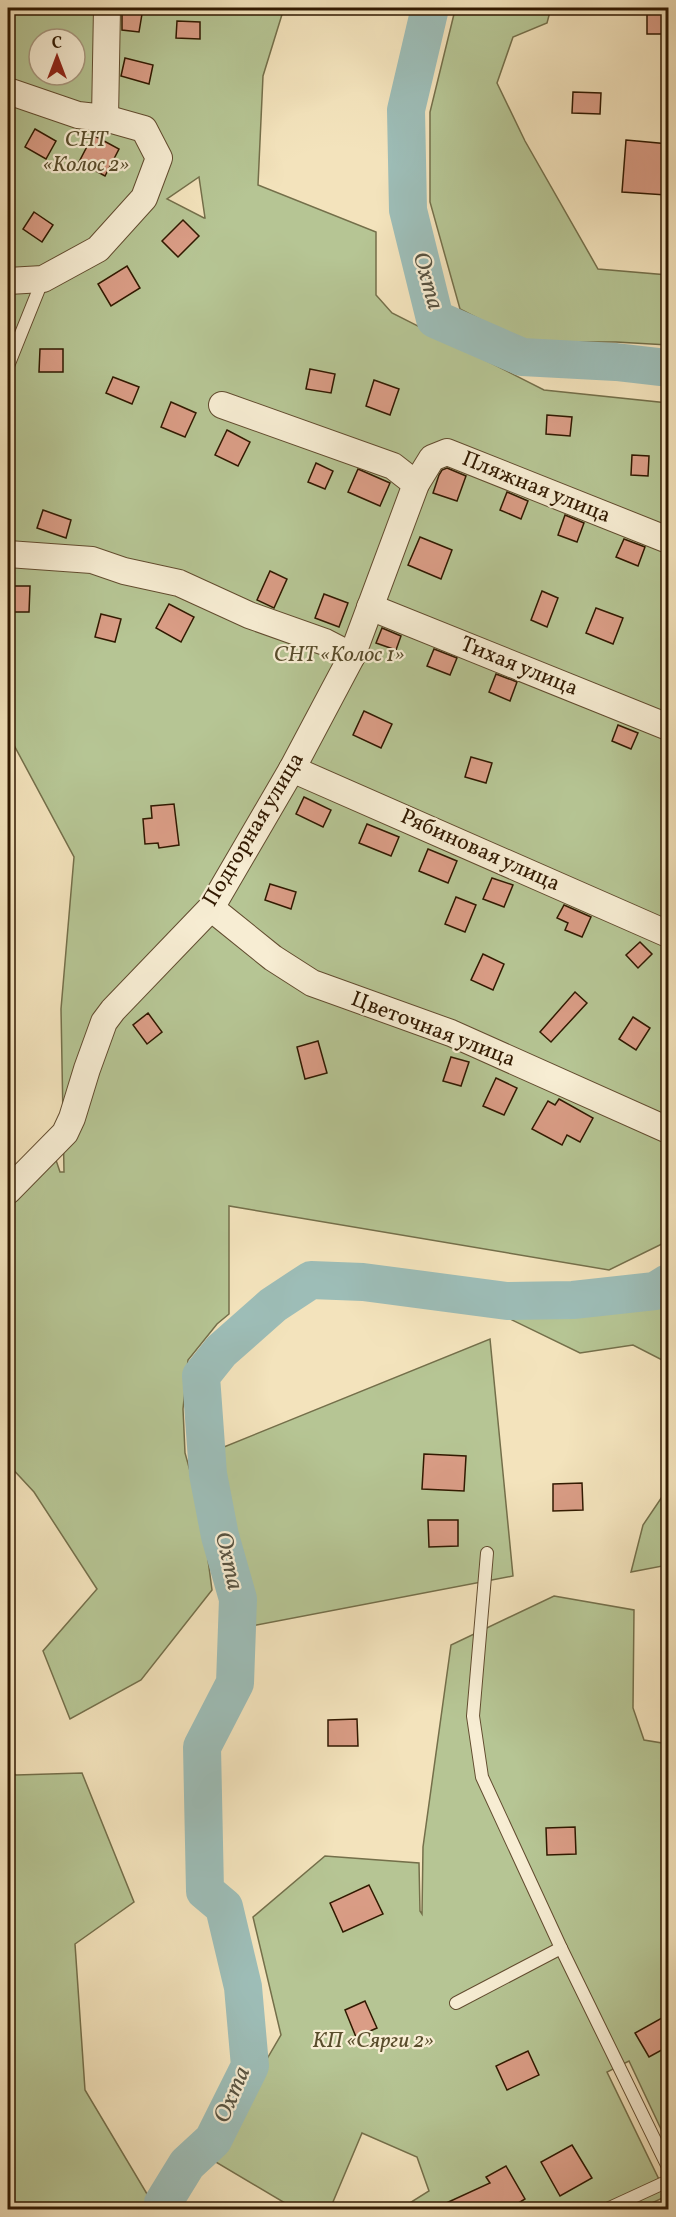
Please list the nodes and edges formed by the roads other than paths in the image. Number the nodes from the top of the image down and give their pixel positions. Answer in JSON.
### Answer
{"nodes":[{"id":1,"x":107,"y":8,"type":"edge"},
{"id":2,"x":8,"y":91,"type":"edge"},
{"id":3,"x":105,"y":118,"type":"junction"},
{"id":4,"x":43,"y":279,"type":"junction"},
{"id":5,"x":8,"y":281,"type":"edge"},
{"id":6,"x":8,"y":366,"type":"edge"},
{"id":7,"x":222,"y":405,"type":"dead end"},
{"id":8,"x":416,"y":484,"type":"junction"},
{"id":9,"x":669,"y":540,"type":"edge"},
{"id":10,"x":8,"y":554,"type":"edge"},
{"id":11,"x":370,"y":607,"type":"junction"},
{"id":12,"x":352,"y":656,"type":"junction"},
{"id":13,"x":669,"y":727,"type":"edge"},
{"id":14,"x":292,"y":769,"type":"junction"},
{"id":15,"x":211,"y":908,"type":"junction"},
{"id":16,"x":669,"y":934,"type":"edge"},
{"id":17,"x":669,"y":1130,"type":"edge"},
{"id":18,"x":8,"y":1191,"type":"edge"},
{"id":19,"x":487,"y":1553,"type":"dead end"},
{"id":20,"x":561,"y":1948,"type":"junction"},
{"id":21,"x":456,"y":2003,"type":"dead end"},
{"id":22,"x":669,"y":2167,"type":"edge"},
{"id":23,"x":669,"y":2181,"type":"edge"},
{"id":24,"x":605,"y":2210,"type":"edge"}],
"edges":[{"from":1,"to":3,"type":"street"},
{"from":2,"to":3,"type":"street"},
{"from":3,"to":4,"type":"street"},
{"from":4,"to":5,"type":"street"},
{"from":4,"to":6,"type":"lane"},
{"from":7,"to":8,"type":"street"},
{"from":8,"to":9,"type":"street","name":"Пляжная улица"},
{"from":8,"to":11,"type":"street","name":"Подгорная улица"},
{"from":10,"to":12,"type":"street"},
{"from":11,"to":12,"type":"street","name":"Подгорная улица"},
{"from":11,"to":13,"type":"street","name":"Тихая улица"},
{"from":12,"to":14,"type":"street","name":"Подгорная улица"},
{"from":14,"to":15,"type":"street","name":"Подгорная улица"},
{"from":14,"to":16,"type":"street","name":"Рябиновая улица"},
{"from":15,"to":17,"type":"street","name":"Цветочная улица"},
{"from":15,"to":18,"type":"street","name":"Подгорная улица"},
{"from":19,"to":20,"type":"lane"},
{"from":20,"to":21,"type":"lane"},
{"from":20,"to":22,"type":"lane"},
{"from":23,"to":24,"type":"lane"}]}
